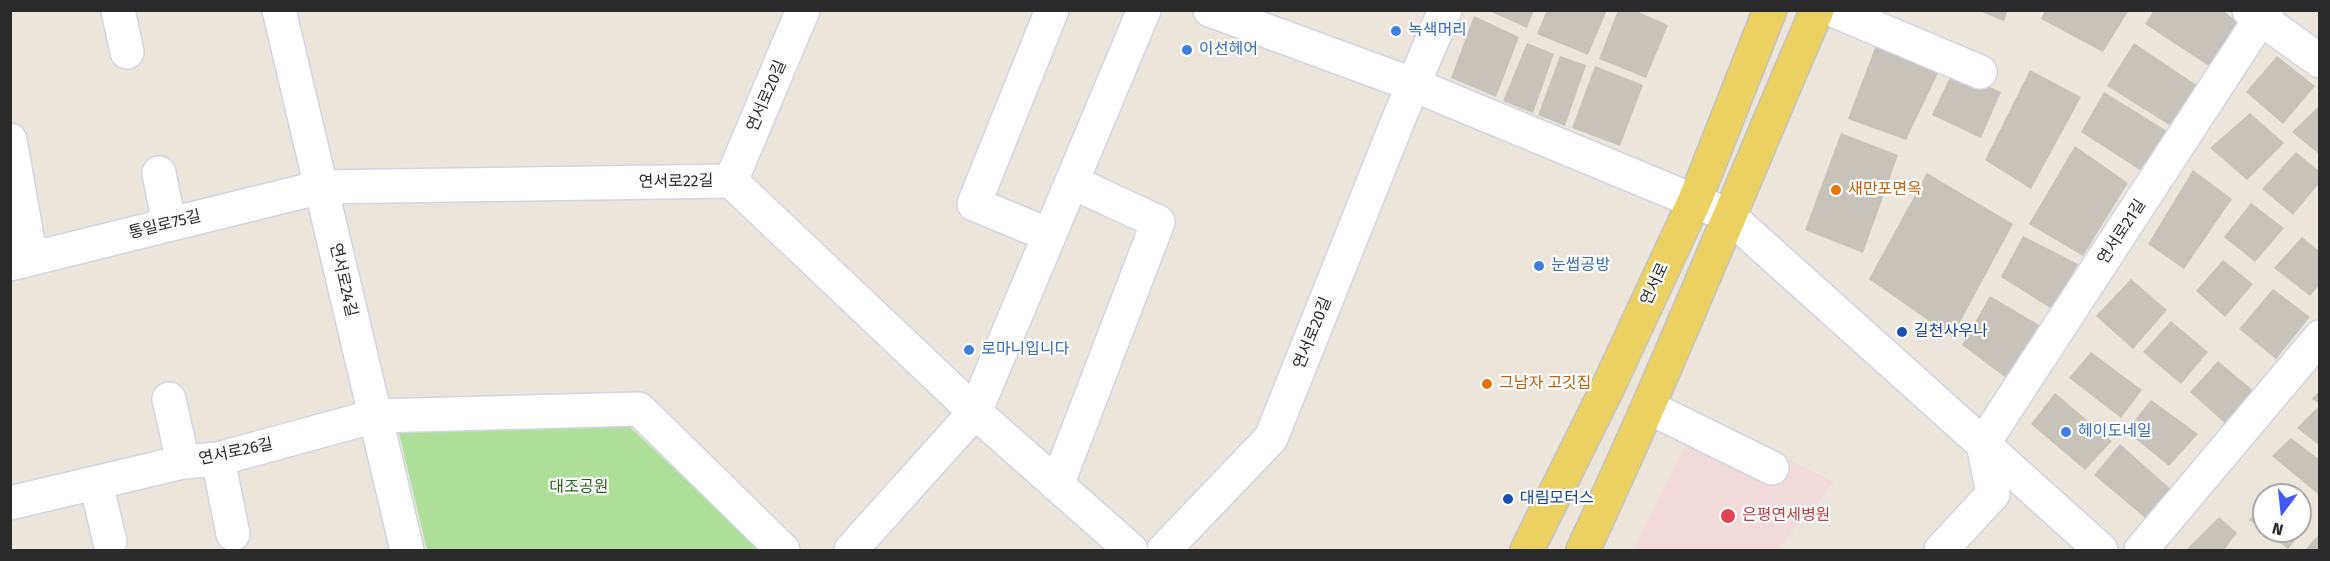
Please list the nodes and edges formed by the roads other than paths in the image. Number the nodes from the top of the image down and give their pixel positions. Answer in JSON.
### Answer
{"nodes":[{"id":1,"x":118,"y":10,"type":"edge"},
{"id":2,"x":279,"y":10,"type":"edge"},
{"id":3,"x":803,"y":10,"type":"edge"},
{"id":4,"x":1052,"y":10,"type":"edge"},
{"id":5,"x":1144,"y":10,"type":"edge"},
{"id":6,"x":1210,"y":10,"type":"edge"},
{"id":7,"x":1446,"y":10,"type":"edge"},
{"id":8,"x":1770,"y":10,"type":"edge"},
{"id":9,"x":1817,"y":10,"type":"edge"},
{"id":10,"x":1833,"y":10,"type":"edge"},
{"id":11,"x":2259,"y":14,"type":"edge"},
{"id":12,"x":127,"y":51,"type":"dead end"},
{"id":13,"x":2319,"y":62,"type":"edge"},
{"id":14,"x":1980,"y":72,"type":"dead end"},
{"id":15,"x":1414,"y":85,"type":"junction"},
{"id":16,"x":10,"y":140,"type":"edge"},
{"id":17,"x":159,"y":173,"type":"dead end"},
{"id":18,"x":730,"y":181,"type":"junction"},
{"id":19,"x":1072,"y":182,"type":"junction"},
{"id":20,"x":321,"y":187,"type":"junction"},
{"id":21,"x":1695,"y":200,"type":"junction"},
{"id":22,"x":1728,"y":215,"type":"junction"},
{"id":23,"x":169,"y":224,"type":"junction"},
{"id":24,"x":1049,"y":235,"type":"junction"},
{"id":25,"x":21,"y":261,"type":"edge"},
{"id":26,"x":2319,"y":338,"type":"edge"},
{"id":27,"x":169,"y":399,"type":"dead end"},
{"id":28,"x":1650,"y":408,"type":"junction"},
{"id":29,"x":975,"y":412,"type":"junction"},
{"id":30,"x":375,"y":416,"type":"junction"},
{"id":31,"x":1983,"y":444,"type":"junction"},
{"id":32,"x":218,"y":459,"type":"junction"},
{"id":33,"x":183,"y":462,"type":"junction"},
{"id":34,"x":1772,"y":468,"type":"dead end"},
{"id":35,"x":96,"y":483,"type":"junction"},
{"id":36,"x":1057,"y":485,"type":"junction"},
{"id":37,"x":10,"y":503,"type":"edge"},
{"id":38,"x":232,"y":534,"type":"dead end"},
{"id":39,"x":110,"y":543,"type":"dead end"},
{"id":40,"x":406,"y":550,"type":"edge"},
{"id":41,"x":783,"y":550,"type":"edge"},
{"id":42,"x":851,"y":550,"type":"edge"},
{"id":43,"x":1131,"y":550,"type":"edge"},
{"id":44,"x":1164,"y":550,"type":"edge"},
{"id":45,"x":1527,"y":550,"type":"edge"},
{"id":46,"x":1583,"y":550,"type":"edge"},
{"id":47,"x":1941,"y":550,"type":"edge"},
{"id":48,"x":2101,"y":550,"type":"edge"},
{"id":49,"x":2141,"y":550,"type":"edge"}],
"edges":[{"from":1,"to":12,"type":"street"},
{"from":2,"to":20,"type":"street","name":"연서로24길"},
{"from":3,"to":18,"type":"street","name":"연서로20길"},
{"from":4,"to":24,"type":"street"},
{"from":5,"to":19,"type":"street"},
{"from":6,"to":15,"type":"street"},
{"from":7,"to":15,"type":"street","name":"연서로20길"},
{"from":8,"to":21,"type":"main road","name":"연서로"},
{"from":9,"to":22,"type":"main road"},
{"from":10,"to":14,"type":"street"},
{"from":11,"to":13,"type":"street"},
{"from":11,"to":31,"type":"street","name":"연서로21길"},
{"from":15,"to":21,"type":"street"},
{"from":15,"to":44,"type":"street","name":"연서로20길"},
{"from":16,"to":25,"type":"street"},
{"from":17,"to":23,"type":"street"},
{"from":18,"to":20,"type":"street","name":"연서로22길"},
{"from":18,"to":29,"type":"street","name":"연서로22길"},
{"from":19,"to":24,"type":"street"},
{"from":19,"to":36,"type":"street"},
{"from":20,"to":23,"type":"street","name":"통일로75길"},
{"from":20,"to":30,"type":"street","name":"연서로24길"},
{"from":21,"to":22,"type":"street"},
{"from":21,"to":45,"type":"main road","name":"연서로"},
{"from":22,"to":28,"type":"main road"},
{"from":22,"to":31,"type":"street"},
{"from":23,"to":25,"type":"street","name":"통일로75길"},
{"from":24,"to":29,"type":"street"},
{"from":26,"to":49,"type":"street"},
{"from":27,"to":33,"type":"street"},
{"from":28,"to":34,"type":"street"},
{"from":28,"to":46,"type":"main road"},
{"from":29,"to":36,"type":"street","name":"연서로22길"},
{"from":29,"to":42,"type":"street"},
{"from":30,"to":32,"type":"street","name":"연서로26길"},
{"from":30,"to":40,"type":"street","name":"연서로24길"},
{"from":30,"to":41,"type":"street"},
{"from":31,"to":47,"type":"street"},
{"from":31,"to":48,"type":"street"},
{"from":32,"to":33,"type":"street","name":"연서로26길"},
{"from":32,"to":38,"type":"street"},
{"from":33,"to":35,"type":"street","name":"연서로26길"},
{"from":35,"to":37,"type":"street","name":"연서로26길"},
{"from":35,"to":39,"type":"street"},
{"from":36,"to":43,"type":"street","name":"연서로22길"}]}
